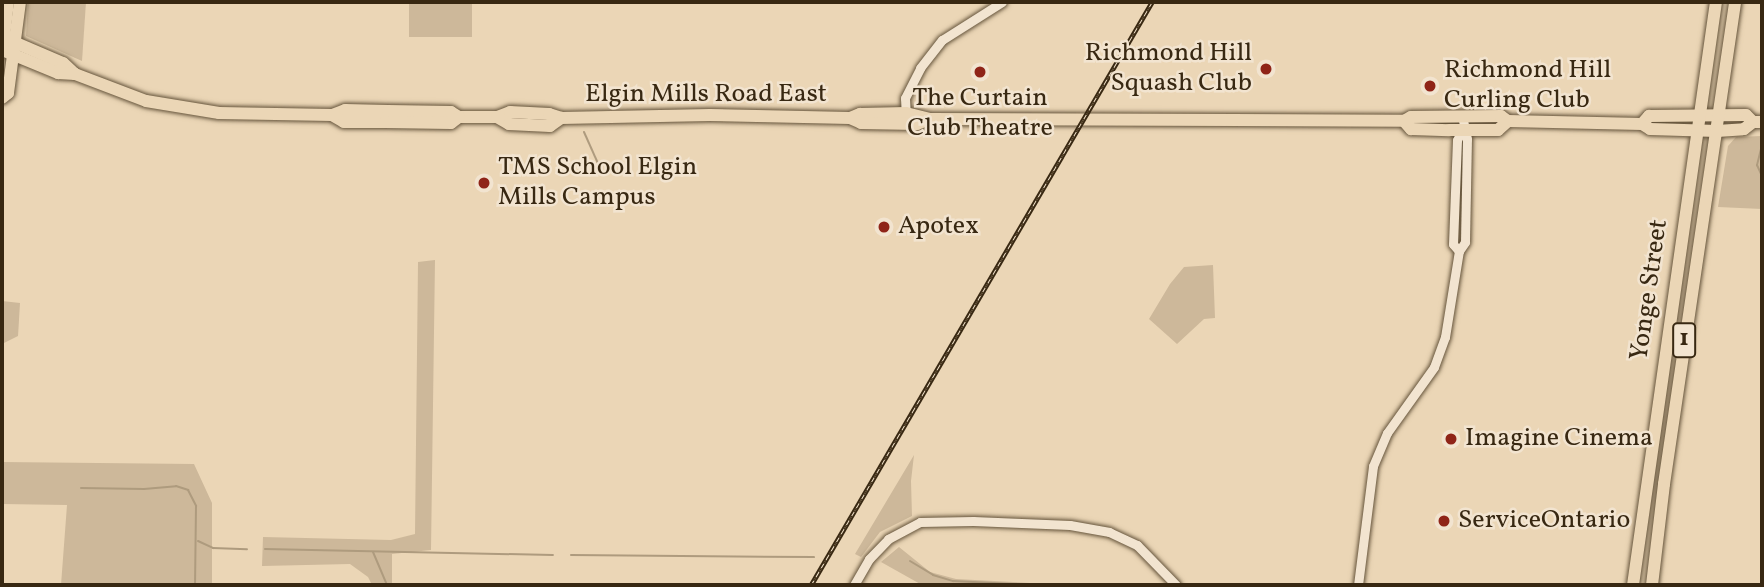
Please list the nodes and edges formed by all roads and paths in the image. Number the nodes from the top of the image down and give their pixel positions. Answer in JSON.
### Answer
{"nodes":[{"id":1,"x":8,"y":2,"type":"edge"},
{"id":2,"x":20,"y":2,"type":"edge"},
{"id":3,"x":1002,"y":2,"type":"edge"},
{"id":4,"x":1716,"y":2,"type":"edge"},
{"id":5,"x":1735,"y":2,"type":"edge"},
{"id":6,"x":5,"y":46,"type":"edge"},
{"id":7,"x":2,"y":98,"type":"edge"},
{"id":8,"x":1462,"y":116,"type":"junction"},
{"id":9,"x":1700,"y":116,"type":"junction"},
{"id":10,"x":1720,"y":117,"type":"junction"},
{"id":11,"x":906,"y":119,"type":"junction"},
{"id":12,"x":1404,"y":121,"type":"junction"},
{"id":13,"x":1508,"y":121,"type":"junction"},
{"id":14,"x":1757,"y":122,"type":"edge"},
{"id":15,"x":1642,"y":124,"type":"junction"},
{"id":16,"x":1462,"y":130,"type":"junction"},
{"id":17,"x":1696,"y":130,"type":"junction"},
{"id":18,"x":1717,"y":131,"type":"junction"},
{"id":19,"x":854,"y":585,"type":"edge"},
{"id":20,"x":1176,"y":585,"type":"edge"},
{"id":21,"x":1358,"y":585,"type":"edge"},
{"id":22,"x":1633,"y":585,"type":"edge"},
{"id":23,"x":1652,"y":585,"type":"edge"}],
"edges":[{"from":1,"to":6,"type":"main road"},
{"from":2,"to":6,"type":"main road"},
{"from":3,"to":11,"type":"street"},
{"from":4,"to":9,"type":"main road","name":"Yonge Street"},
{"from":5,"to":10,"type":"main road","name":"Yonge Street"},
{"from":6,"to":7,"type":"main road"},
{"from":6,"to":11,"type":"main road","name":"Elgin Mills Road East"},
{"from":8,"to":12,"type":"main road","name":"Elgin Mills Road East"},
{"from":8,"to":13,"type":"main road","name":"Elgin Mills Road East"},
{"from":8,"to":16,"type":"street"},
{"from":9,"to":10,"type":"main road","name":"Elgin Mills Road East"},
{"from":9,"to":15,"type":"main road","name":"Elgin Mills Road East"},
{"from":9,"to":17,"type":"main road","name":"Yonge Street","number":"1"},
{"from":10,"to":14,"type":"main road","name":"Elgin Mills Road East"},
{"from":10,"to":18,"type":"main road","name":"Yonge Street"},
{"from":11,"to":12,"type":"main road","name":"Elgin Mills Road East"},
{"from":12,"to":16,"type":"main road","name":"Elgin Mills Road East"},
{"from":13,"to":15,"type":"main road","name":"Elgin Mills Road East"},
{"from":13,"to":16,"type":"main road","name":"Elgin Mills Road East"},
{"from":14,"to":18,"type":"main road","name":"Elgin Mills Road East"},
{"from":15,"to":17,"type":"main road","name":"Elgin Mills Road East"},
{"from":16,"to":21,"type":"street"},
{"from":17,"to":18,"type":"main road","name":"Elgin Mills Road East"},
{"from":17,"to":22,"type":"main road","name":"Yonge Street","number":"1"},
{"from":18,"to":23,"type":"main road","name":"Yonge Street","number":"1"},
{"from":19,"to":20,"type":"street"}]}
